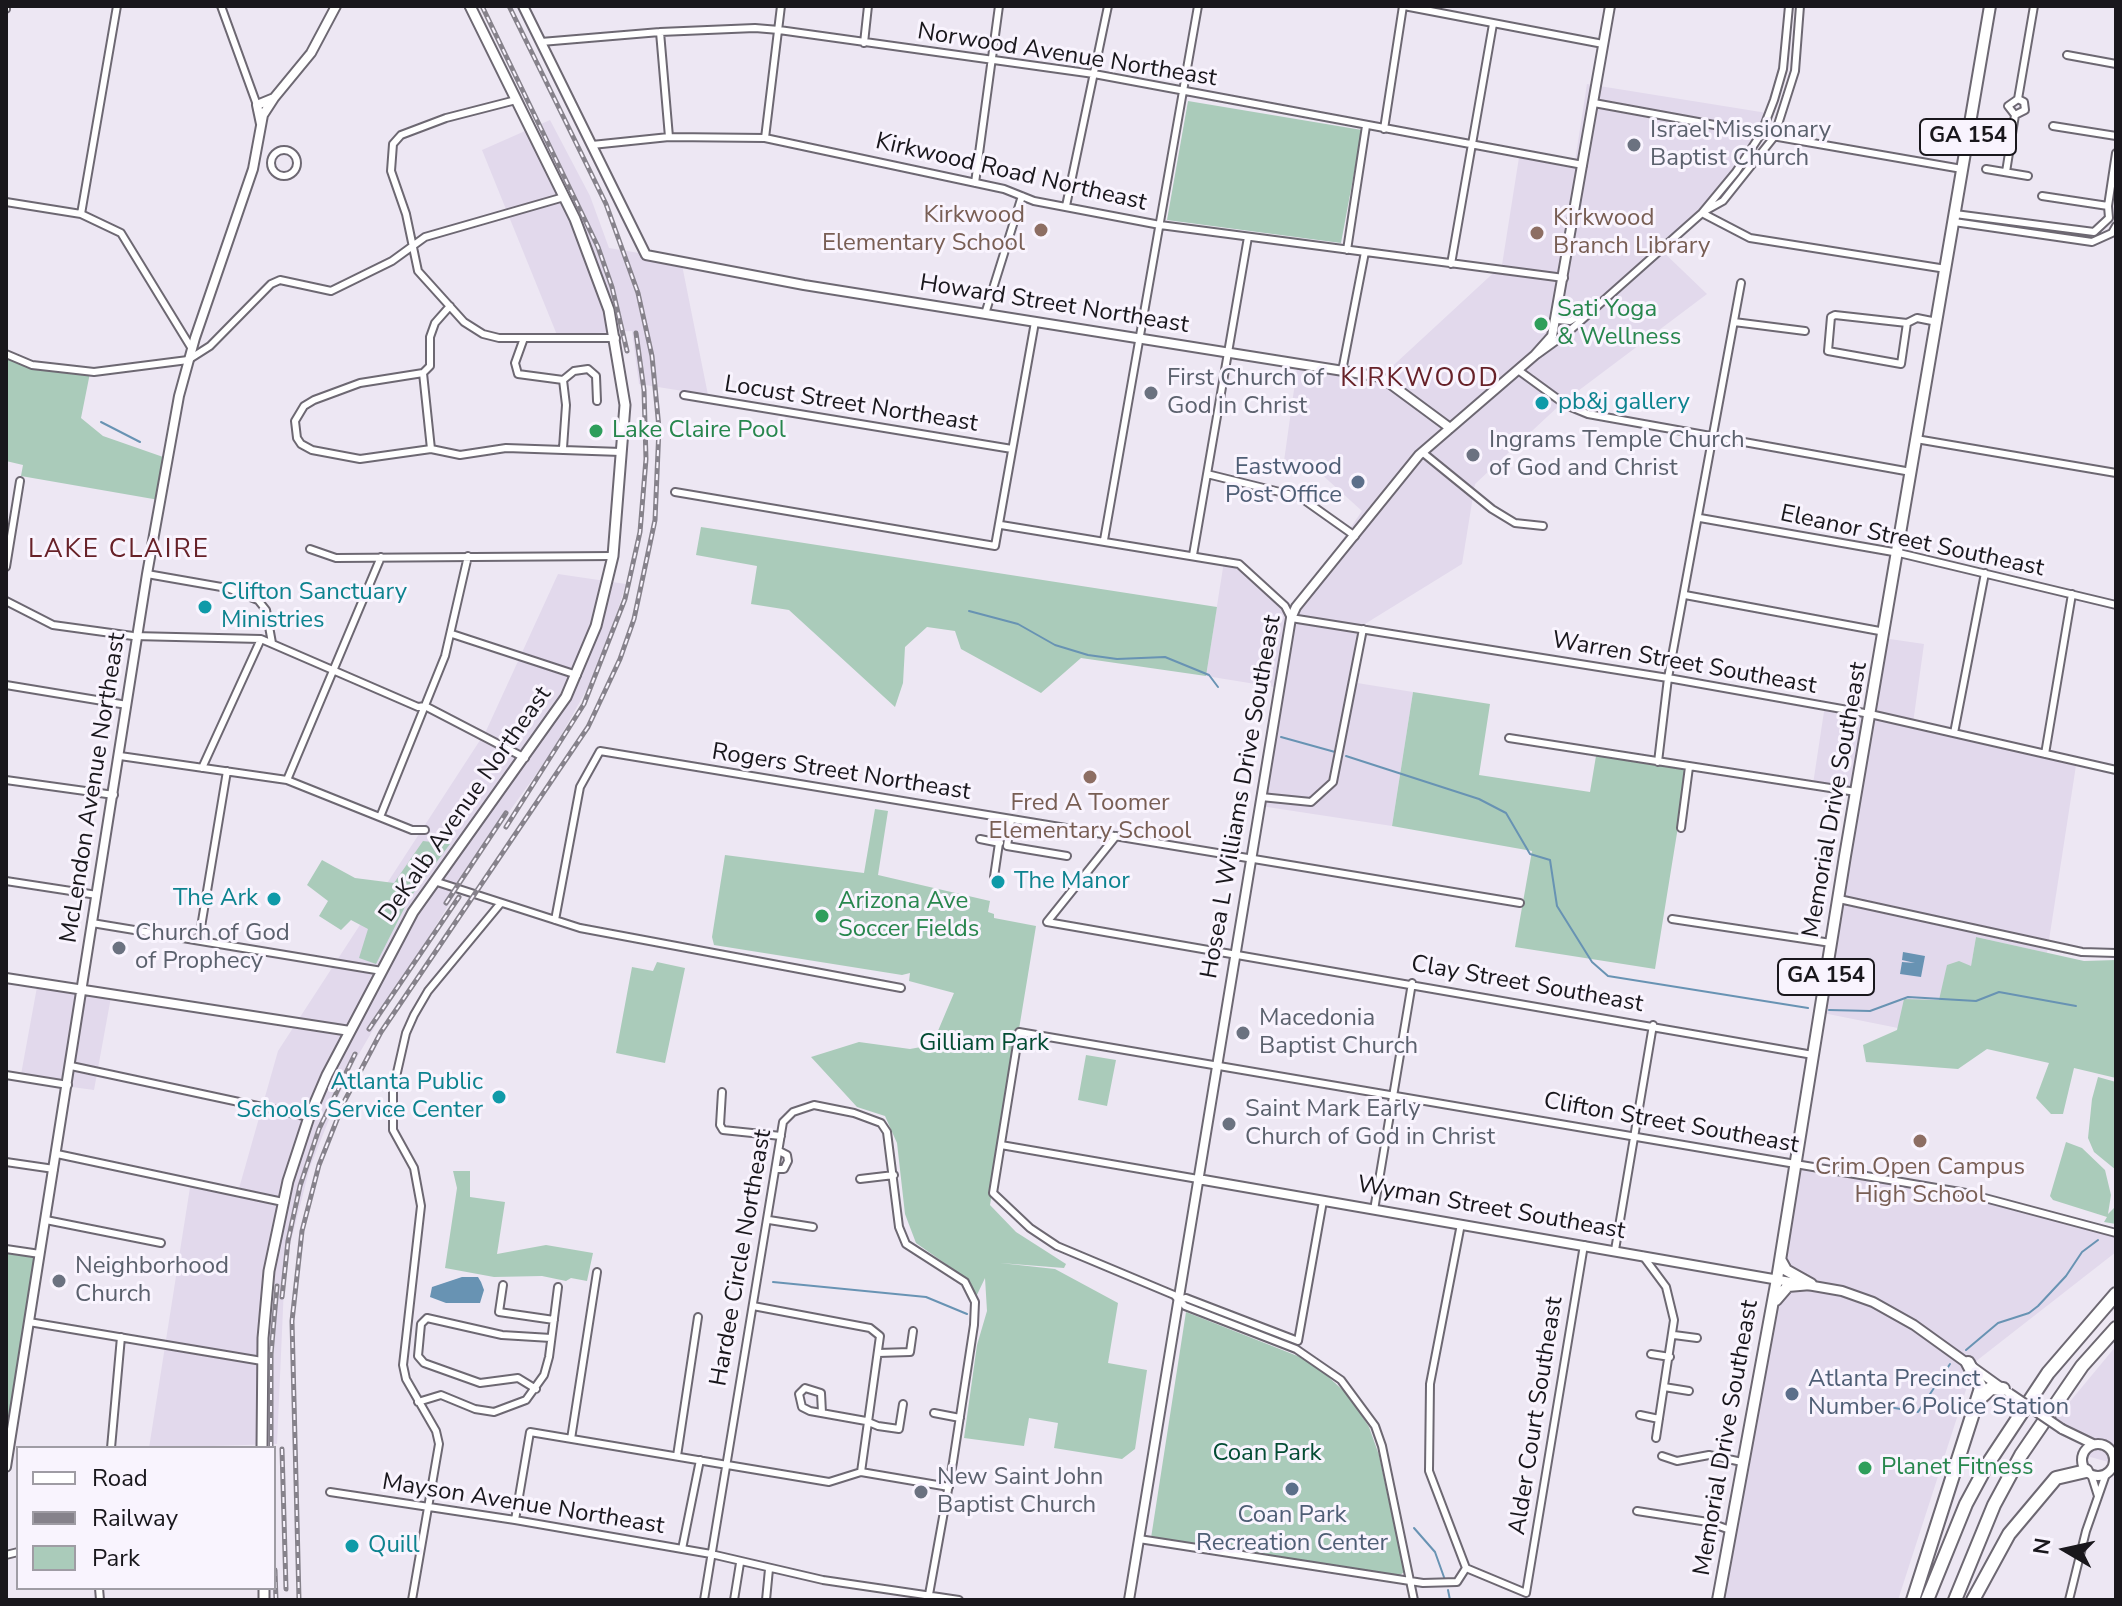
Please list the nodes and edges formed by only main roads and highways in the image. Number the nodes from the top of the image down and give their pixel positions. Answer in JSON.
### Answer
{"nodes":[{"id":1,"x":470,"y":6,"type":"edge"},
{"id":2,"x":1990,"y":6,"type":"edge"},
{"id":3,"x":1780,"y":1259,"type":"junction"},
{"id":4,"x":2116,"y":1294,"type":"edge"},
{"id":5,"x":1771,"y":1308,"type":"junction"},
{"id":6,"x":2116,"y":1328,"type":"edge"},
{"id":7,"x":1968,"y":1363,"type":"road end"},
{"id":8,"x":2006,"y":1391,"type":"road end"},
{"id":9,"x":1976,"y":1404,"type":"junction"},
{"id":10,"x":262,"y":1446,"type":"edge"},
{"id":11,"x":2088,"y":1473,"type":"road end"},
{"id":12,"x":1718,"y":1600,"type":"edge"},
{"id":13,"x":1913,"y":1600,"type":"edge"},
{"id":14,"x":1927,"y":1600,"type":"edge"},
{"id":15,"x":1955,"y":1600,"type":"edge"},
{"id":16,"x":1973,"y":1600,"type":"edge"}],
"edges":[{"from":1,"to":10,"type":"main road","name":"DeKalb Avenue Northeast"},
{"from":2,"to":3,"type":"main road","name":"Memorial Drive Southeast","number":"GA 154"},
{"from":3,"to":5,"type":"main road","name":"Memorial Drive Southeast","number":"GA 154"},
{"from":3,"to":5,"type":"main road"},
{"from":4,"to":14,"type":"highway"},
{"from":5,"to":12,"type":"main road","name":"Memorial Drive Southeast","number":"GA 154"},
{"from":6,"to":15,"type":"highway"},
{"from":7,"to":9,"type":"highway"},
{"from":8,"to":9,"type":"highway"},
{"from":9,"to":13,"type":"highway"},
{"from":11,"to":16,"type":"highway"}]}
